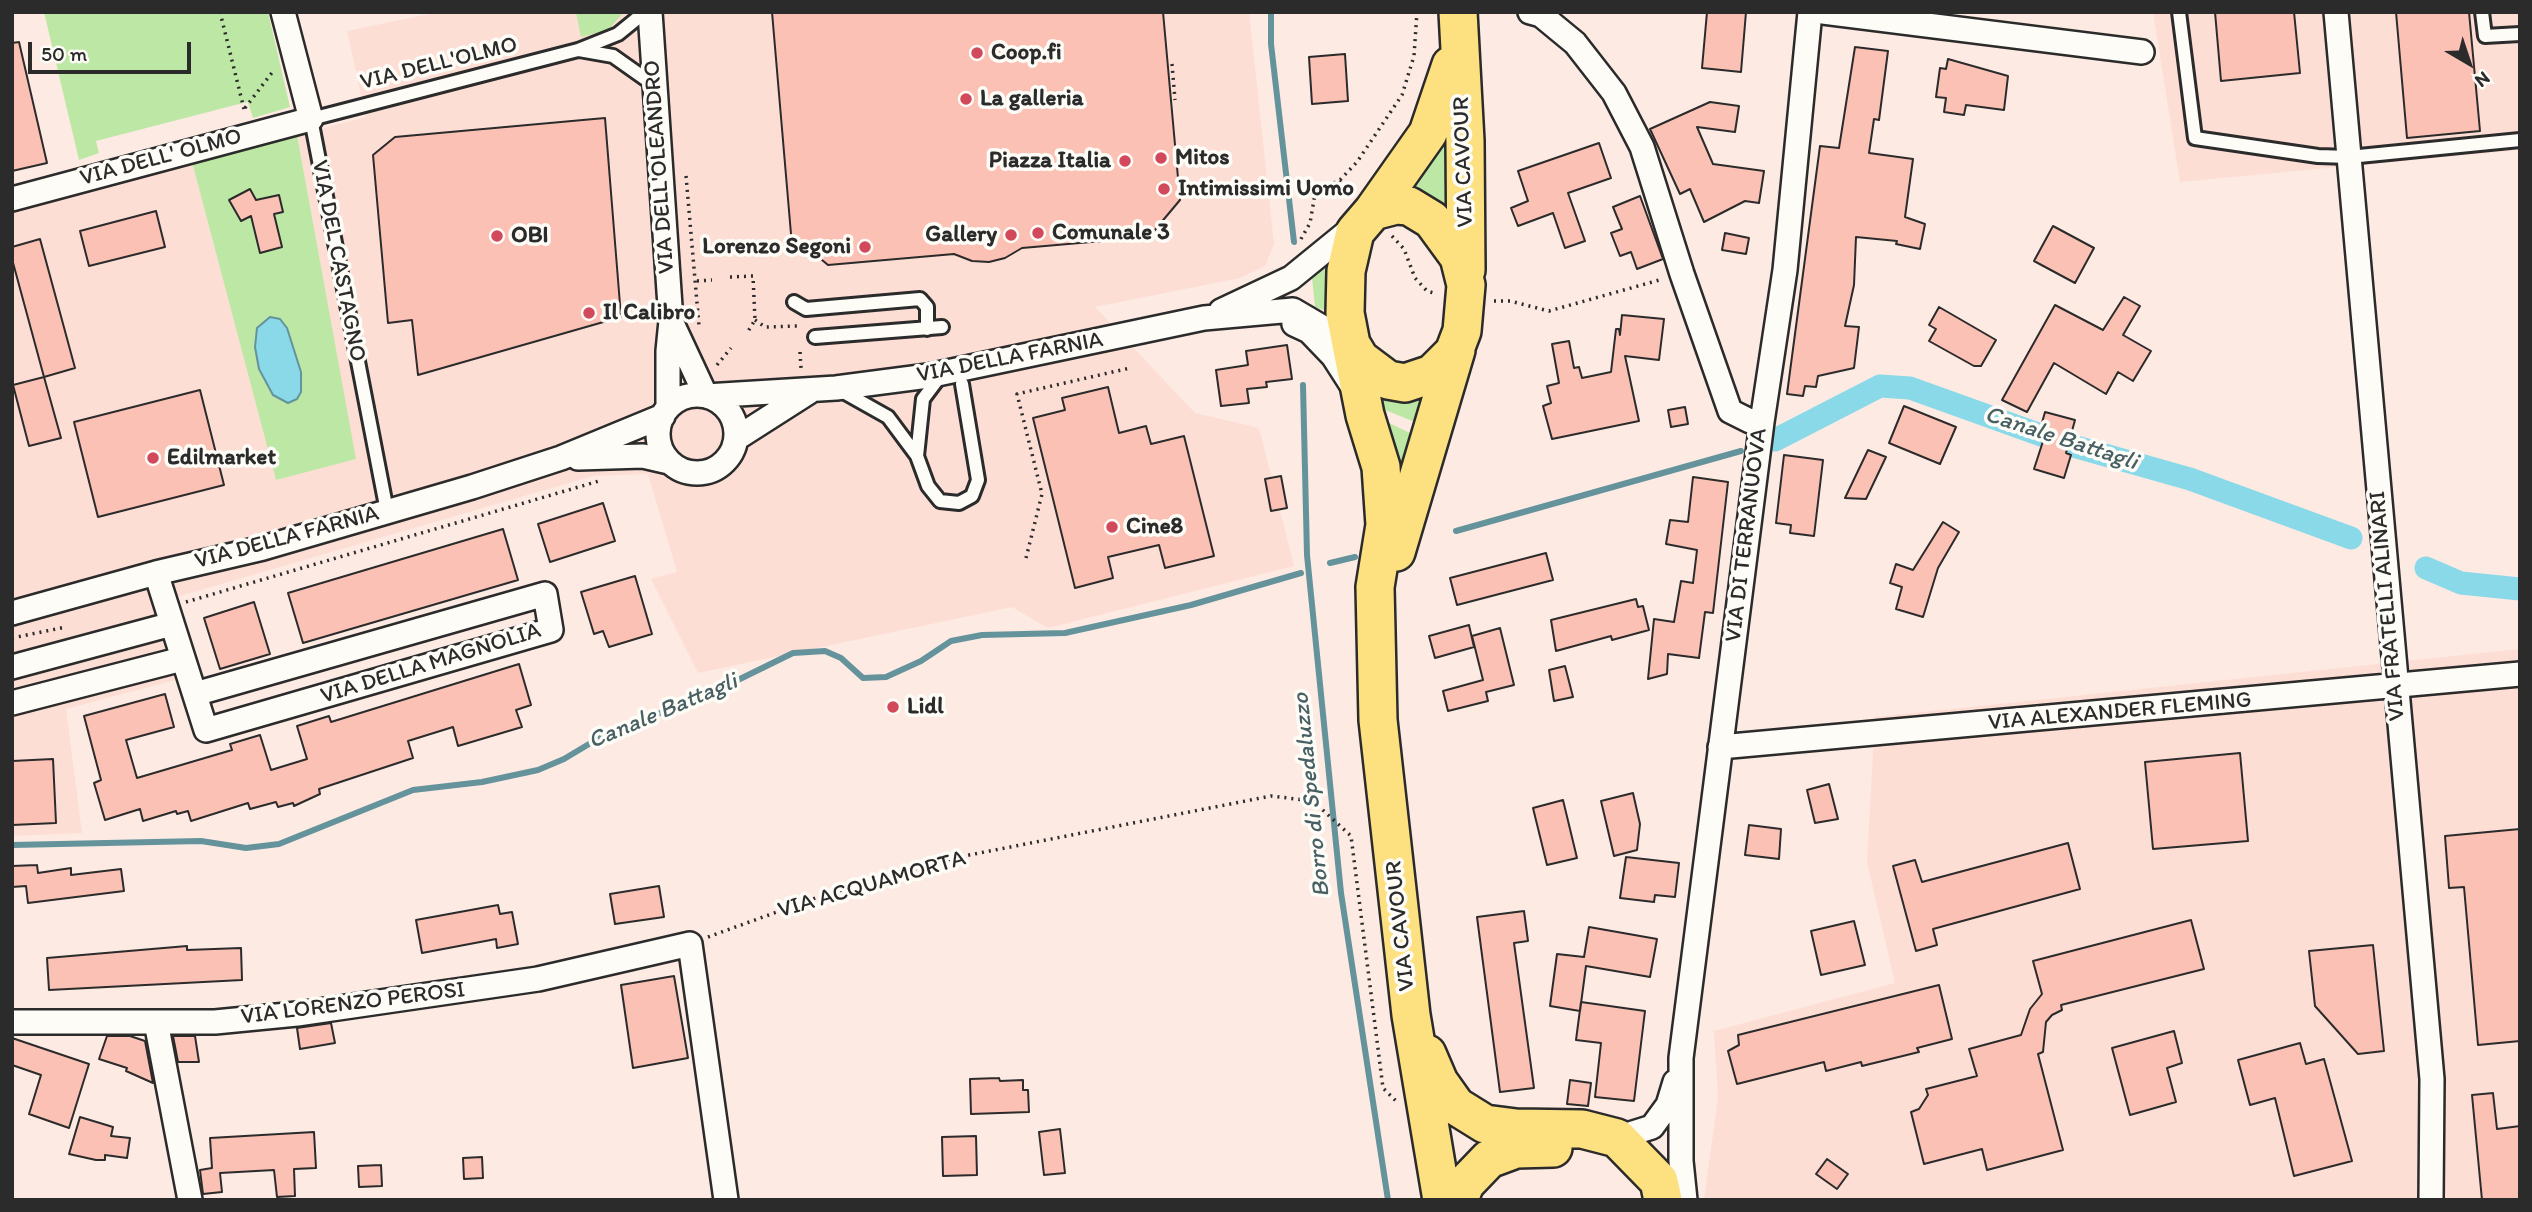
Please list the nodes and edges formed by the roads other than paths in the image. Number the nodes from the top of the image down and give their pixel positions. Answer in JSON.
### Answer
{"nodes":[{"id":1,"x":283,"y":12,"type":"edge"},
{"id":2,"x":645,"y":12,"type":"edge"},
{"id":3,"x":650,"y":12,"type":"edge"},
{"id":4,"x":1530,"y":12,"type":"edge"},
{"id":5,"x":1810,"y":12,"type":"edge"},
{"id":6,"x":1823,"y":12,"type":"edge"},
{"id":7,"x":2179,"y":12,"type":"edge"},
{"id":8,"x":2336,"y":12,"type":"edge"},
{"id":9,"x":2482,"y":12,"type":"edge"},
{"id":10,"x":1458,"y":26,"type":"edge"},
{"id":11,"x":2520,"y":34,"type":"edge"},
{"id":12,"x":578,"y":50,"type":"junction"},
{"id":13,"x":2142,"y":52,"type":"dead end"},
{"id":14,"x":654,"y":85,"type":"junction"},
{"id":15,"x":311,"y":119,"type":"junction"},
{"id":16,"x":2520,"y":140,"type":"edge"},
{"id":17,"x":2349,"y":157,"type":"junction"},
{"id":18,"x":12,"y":199,"type":"edge"},
{"id":19,"x":1369,"y":214,"type":"junction"},
{"id":20,"x":1465,"y":294,"type":"junction"},
{"id":21,"x":794,"y":302,"type":"dead end"},
{"id":22,"x":1268,"y":313,"type":"junction"},
{"id":23,"x":1205,"y":318,"type":"junction"},
{"id":24,"x":671,"y":321,"type":"junction"},
{"id":25,"x":942,"y":327,"type":"dead end"},
{"id":26,"x":927,"y":328,"type":"junction"},
{"id":27,"x":814,"y":337,"type":"dead end"},
{"id":28,"x":1459,"y":342,"type":"junction"},
{"id":29,"x":1351,"y":344,"type":"junction"},
{"id":30,"x":952,"y":378,"type":"junction"},
{"id":31,"x":708,"y":385,"type":"junction"},
{"id":32,"x":825,"y":389,"type":"junction"},
{"id":33,"x":665,"y":412,"type":"junction"},
{"id":34,"x":1365,"y":415,"type":"junction"},
{"id":35,"x":1762,"y":422,"type":"junction"},
{"id":36,"x":737,"y":438,"type":"junction"},
{"id":37,"x":917,"y":456,"type":"junction"},
{"id":38,"x":561,"y":458,"type":"junction"},
{"id":39,"x":669,"y":462,"type":"junction"},
{"id":40,"x":387,"y":511,"type":"junction"},
{"id":41,"x":156,"y":573,"type":"junction"},
{"id":42,"x":12,"y":613,"type":"edge"},
{"id":43,"x":169,"y":616,"type":"junction"},
{"id":44,"x":182,"y":659,"type":"junction"},
{"id":45,"x":1376,"y":663,"type":"junction"},
{"id":46,"x":12,"y":667,"type":"edge"},
{"id":47,"x":2520,"y":674,"type":"edge"},
{"id":48,"x":2394,"y":688,"type":"junction"},
{"id":49,"x":195,"y":694,"type":"junction"},
{"id":50,"x":12,"y":704,"type":"edge"},
{"id":51,"x":1720,"y":747,"type":"junction"},
{"id":52,"x":1411,"y":1015,"type":"junction"},
{"id":53,"x":156,"y":1021,"type":"junction"},
{"id":54,"x":12,"y":1022,"type":"edge"},
{"id":55,"x":1681,"y":1058,"type":"junction"},
{"id":56,"x":1617,"y":1138,"type":"junction"},
{"id":57,"x":1443,"y":1197,"type":"edge"},
{"id":58,"x":190,"y":1200,"type":"edge"},
{"id":59,"x":726,"y":1200,"type":"edge"},
{"id":60,"x":1638,"y":1200,"type":"edge"},
{"id":61,"x":1663,"y":1200,"type":"edge"},
{"id":62,"x":1685,"y":1200,"type":"edge"},
{"id":63,"x":2431,"y":1200,"type":"edge"}],
"edges":[{"from":1,"to":15,"type":"street","name":"VIA DEL CASTAGNO"},
{"from":2,"to":12,"type":"lane"},
{"from":3,"to":14,"type":"street","name":"VIA DELL'OLEANDRO"},
{"from":4,"to":35,"type":"street"},
{"from":5,"to":35,"type":"street","name":"VIA DI TERRANUOVA"},
{"from":6,"to":13,"type":"street"},
{"from":7,"to":17,"type":"lane"},
{"from":8,"to":17,"type":"street","name":"VIA FRATELLI ALINARI"},
{"from":9,"to":11,"type":"lane"},
{"from":10,"to":19,"type":"main road","name":"VIA CAVOUR"},
{"from":10,"to":20,"type":"main road","name":"VIA CAVOUR"},
{"from":12,"to":14,"type":"lane"},
{"from":12,"to":15,"type":"lane","name":"VIA DELL'OLMO"},
{"from":14,"to":24,"type":"street","name":"VIA DELL'OLEANDRO"},
{"from":15,"to":18,"type":"street","name":"VIA DELL' OLMO"},
{"from":15,"to":40,"type":"lane","name":"VIA DEL CASTAGNO"},
{"from":16,"to":17,"type":"lane"},
{"from":17,"to":48,"type":"street","name":"VIA FRATELLI ALINARI"},
{"from":19,"to":20,"type":"main road","name":"VIA CAVOUR"},
{"from":19,"to":23,"type":"street","name":"VIA DELLA FARNIA"},
{"from":19,"to":29,"type":"main road","name":"VIA CAVOUR"},
{"from":20,"to":28,"type":"main road","name":"VIA CAVOUR"},
{"from":21,"to":26,"type":"lane"},
{"from":22,"to":23,"type":"street","name":"VIA DELLA FARNIA"},
{"from":22,"to":29,"type":"street","name":"VIA DELLA FARNIA"},
{"from":22,"to":34,"type":"street","name":"VIA DELLA FARNIA"},
{"from":23,"to":30,"type":"street","name":"VIA DELLA FARNIA"},
{"from":24,"to":31,"type":"street","name":"VIA DELL'OLEANDRO"},
{"from":24,"to":33,"type":"street","name":"VIA DELL'OLEANDRO"},
{"from":25,"to":26,"type":"lane"},
{"from":26,"to":27,"type":"lane"},
{"from":28,"to":29,"type":"main road"},
{"from":28,"to":45,"type":"main road","name":"VIA CAVOUR"},
{"from":29,"to":34,"type":"main road","name":"VIA CAVOUR"},
{"from":30,"to":32,"type":"street","name":"VIA DELLA FARNIA"},
{"from":30,"to":37,"type":"lane"},
{"from":30,"to":37,"type":"lane"},
{"from":31,"to":32,"type":"street","name":"VIA DELLA FARNIA"},
{"from":31,"to":33,"type":"street","name":"VIA DELLA FARNIA"},
{"from":31,"to":36,"type":"street"},
{"from":32,"to":36,"type":"street","name":"VIA DELLA FARNIA"},
{"from":32,"to":37,"type":"lane"},
{"from":33,"to":38,"type":"street","name":"VIA DELLA FARNIA"},
{"from":33,"to":39,"type":"street"},
{"from":34,"to":45,"type":"main road","name":"VIA CAVOUR"},
{"from":35,"to":51,"type":"street","name":"VIA DI TERRANUOVA"},
{"from":36,"to":39,"type":"street","name":"VIA DELLA FARNIA"},
{"from":38,"to":39,"type":"street","name":"VIA DELLA FARNIA"},
{"from":38,"to":40,"type":"street","name":"VIA DELLA FARNIA"},
{"from":40,"to":41,"type":"street","name":"VIA DELLA FARNIA"},
{"from":41,"to":42,"type":"street","name":"VIA DELLA FARNIA"},
{"from":41,"to":43,"type":"street","name":"VIA DELLA MAGNOLIA"},
{"from":43,"to":44,"type":"street","name":"VIA DELLA MAGNOLIA"},
{"from":43,"to":46,"type":"street"},
{"from":44,"to":49,"type":"street","name":"VIA DELLA MAGNOLIA"},
{"from":44,"to":50,"type":"street"},
{"from":45,"to":52,"type":"main road","name":"VIA CAVOUR"},
{"from":47,"to":48,"type":"street","name":"VIA ALEXANDER FLEMING"},
{"from":48,"to":51,"type":"street","name":"VIA ALEXANDER FLEMING"},
{"from":48,"to":63,"type":"street","name":"VIA FRATELLI ALINARI"},
{"from":49,"to":49,"type":"street","name":"VIA DELLA MAGNOLIA"},
{"from":51,"to":55,"type":"street","name":"VIA DI TERRANUOVA"},
{"from":52,"to":56,"type":"main road"},
{"from":52,"to":57,"type":"main road","name":"VIA CAVOUR"},
{"from":53,"to":54,"type":"street","name":"VIA LORENZO PEROSI"},
{"from":53,"to":58,"type":"street"},
{"from":53,"to":59,"type":"street","name":"VIA LORENZO PEROSI"},
{"from":55,"to":56,"type":"street","name":"VIA DI TERRANUOVA"},
{"from":55,"to":62,"type":"street","name":"VIA DI TERRANUOVA"},
{"from":56,"to":61,"type":"main road"},
{"from":57,"to":60,"type":"main road"}]}
